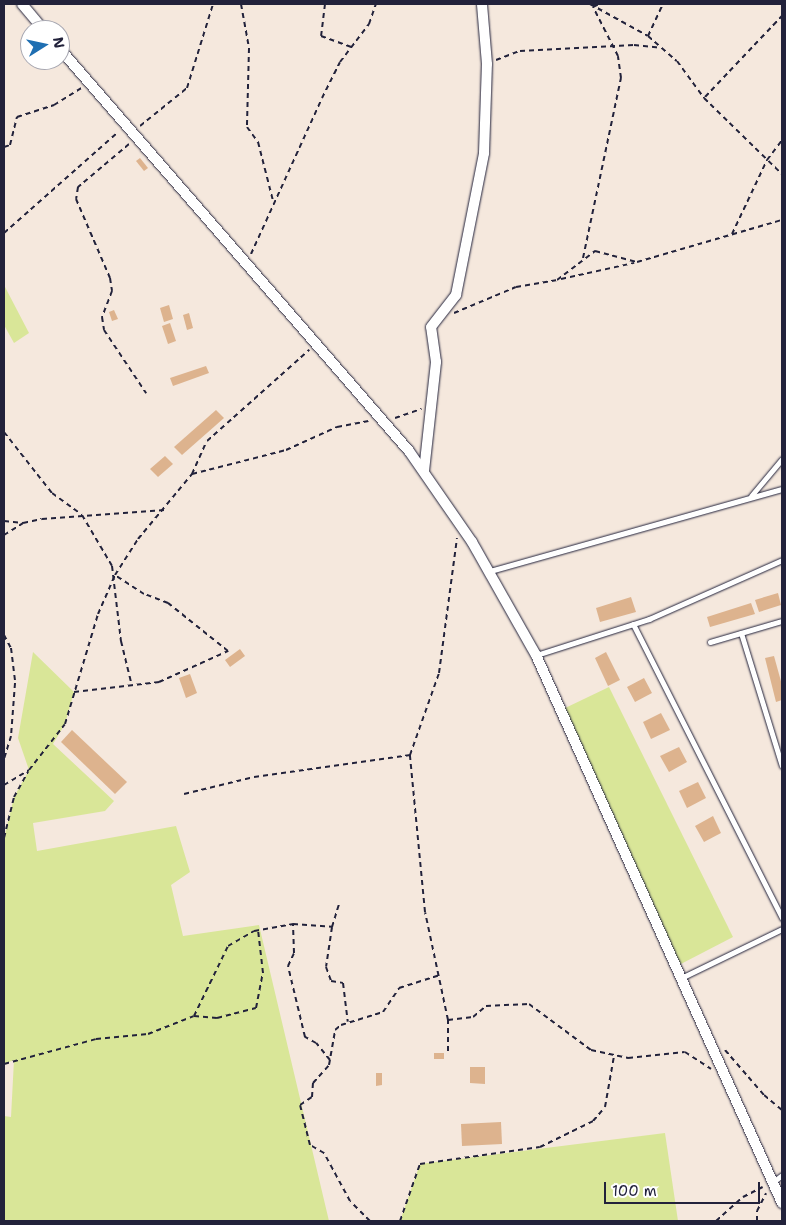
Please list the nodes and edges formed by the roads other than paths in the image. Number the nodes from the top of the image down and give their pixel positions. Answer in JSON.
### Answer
{"nodes":[{"id":1,"x":22,"y":4,"type":"edge"},
{"id":2,"x":482,"y":4,"type":"edge"},
{"id":3,"x":36,"y":20,"type":"edge"},
{"id":4,"x":70,"y":61,"type":"edge"},
{"id":5,"x":782,"y":459,"type":"edge"},
{"id":6,"x":424,"y":471,"type":"junction"},
{"id":7,"x":782,"y":489,"type":"edge"},
{"id":8,"x":751,"y":496,"type":"junction"},
{"id":9,"x":782,"y":560,"type":"edge"},
{"id":10,"x":490,"y":571,"type":"junction"},
{"id":11,"x":782,"y":621,"type":"edge"},
{"id":12,"x":633,"y":624,"type":"junction"},
{"id":13,"x":741,"y":633,"type":"junction"},
{"id":14,"x":710,"y":642,"type":"dead end"},
{"id":15,"x":536,"y":655,"type":"junction"},
{"id":16,"x":782,"y":766,"type":"edge"},
{"id":17,"x":782,"y":918,"type":"edge"},
{"id":18,"x":782,"y":929,"type":"edge"},
{"id":19,"x":683,"y":977,"type":"junction"},
{"id":20,"x":782,"y":1175,"type":"edge"},
{"id":21,"x":773,"y":1182,"type":"junction"},
{"id":22,"x":782,"y":1203,"type":"edge"}],
"edges":[{"from":1,"to":3,"type":"street"},
{"from":2,"to":6,"type":"street"},
{"from":4,"to":6,"type":"street"},
{"from":5,"to":8,"type":"lane"},
{"from":6,"to":10,"type":"street"},
{"from":7,"to":8,"type":"lane"},
{"from":8,"to":10,"type":"lane"},
{"from":9,"to":12,"type":"lane"},
{"from":10,"to":15,"type":"street"},
{"from":11,"to":13,"type":"lane"},
{"from":12,"to":15,"type":"lane"},
{"from":12,"to":17,"type":"lane"},
{"from":13,"to":14,"type":"lane"},
{"from":13,"to":16,"type":"lane"},
{"from":15,"to":19,"type":"street"},
{"from":18,"to":19,"type":"lane"},
{"from":19,"to":21,"type":"street"},
{"from":20,"to":21,"type":"lane"},
{"from":21,"to":22,"type":"street"}]}
